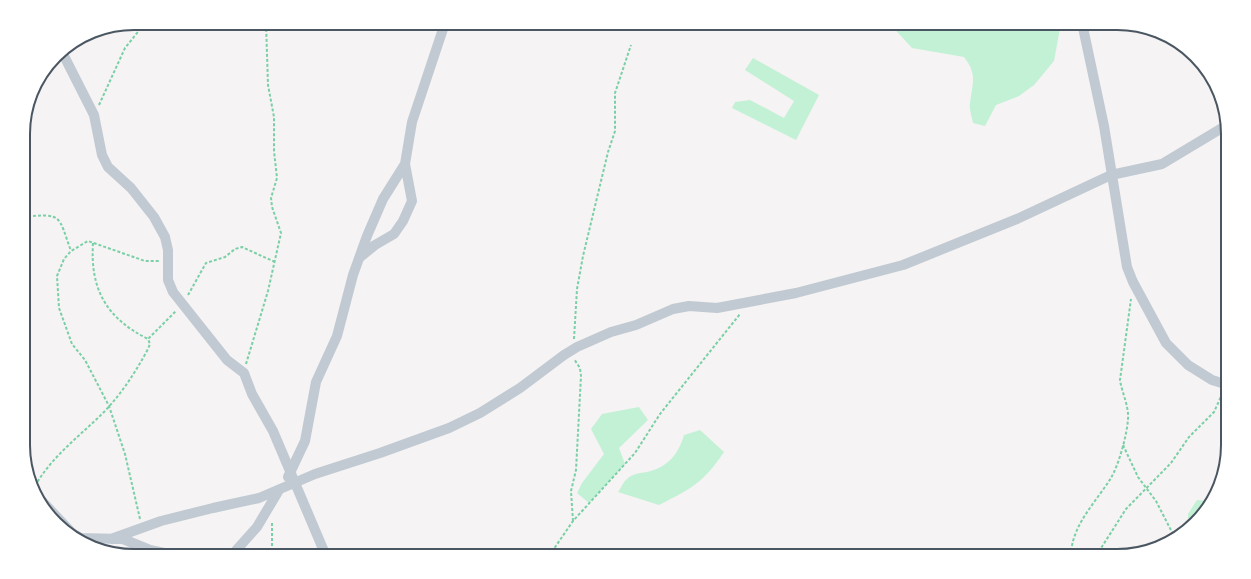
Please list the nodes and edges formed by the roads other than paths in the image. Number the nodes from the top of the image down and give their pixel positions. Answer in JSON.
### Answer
{"nodes":[{"id":1,"x":443,"y":30,"type":"edge"},
{"id":2,"x":1083,"y":30,"type":"edge"},
{"id":3,"x":64,"y":57,"type":"edge"},
{"id":4,"x":1221,"y":129,"type":"edge"},
{"id":5,"x":405,"y":164,"type":"junction"},
{"id":6,"x":1111,"y":175,"type":"junction"},
{"id":7,"x":359,"y":258,"type":"junction"},
{"id":8,"x":1221,"y":383,"type":"edge"},
{"id":9,"x":290,"y":474,"type":"junction"},
{"id":10,"x":294,"y":484,"type":"junction"},
{"id":11,"x":278,"y":491,"type":"junction"},
{"id":12,"x":89,"y":538,"type":"edge"},
{"id":13,"x":111,"y":539,"type":"junction"},
{"id":14,"x":148,"y":549,"type":"edge"},
{"id":15,"x":237,"y":549,"type":"edge"},
{"id":16,"x":323,"y":549,"type":"edge"}],
"edges":[{"from":1,"to":5,"type":"street"},
{"from":2,"to":6,"type":"street"},
{"from":3,"to":9,"type":"street"},
{"from":4,"to":6,"type":"street"},
{"from":5,"to":7,"type":"street"},
{"from":5,"to":7,"type":"street"},
{"from":6,"to":8,"type":"street"},
{"from":6,"to":10,"type":"street"},
{"from":7,"to":9,"type":"street"},
{"from":9,"to":10,"type":"street"},
{"from":9,"to":11,"type":"street"},
{"from":10,"to":11,"type":"street"},
{"from":10,"to":16,"type":"street"},
{"from":11,"to":13,"type":"street"},
{"from":11,"to":15,"type":"street"},
{"from":12,"to":13,"type":"street"},
{"from":13,"to":14,"type":"street"}]}
